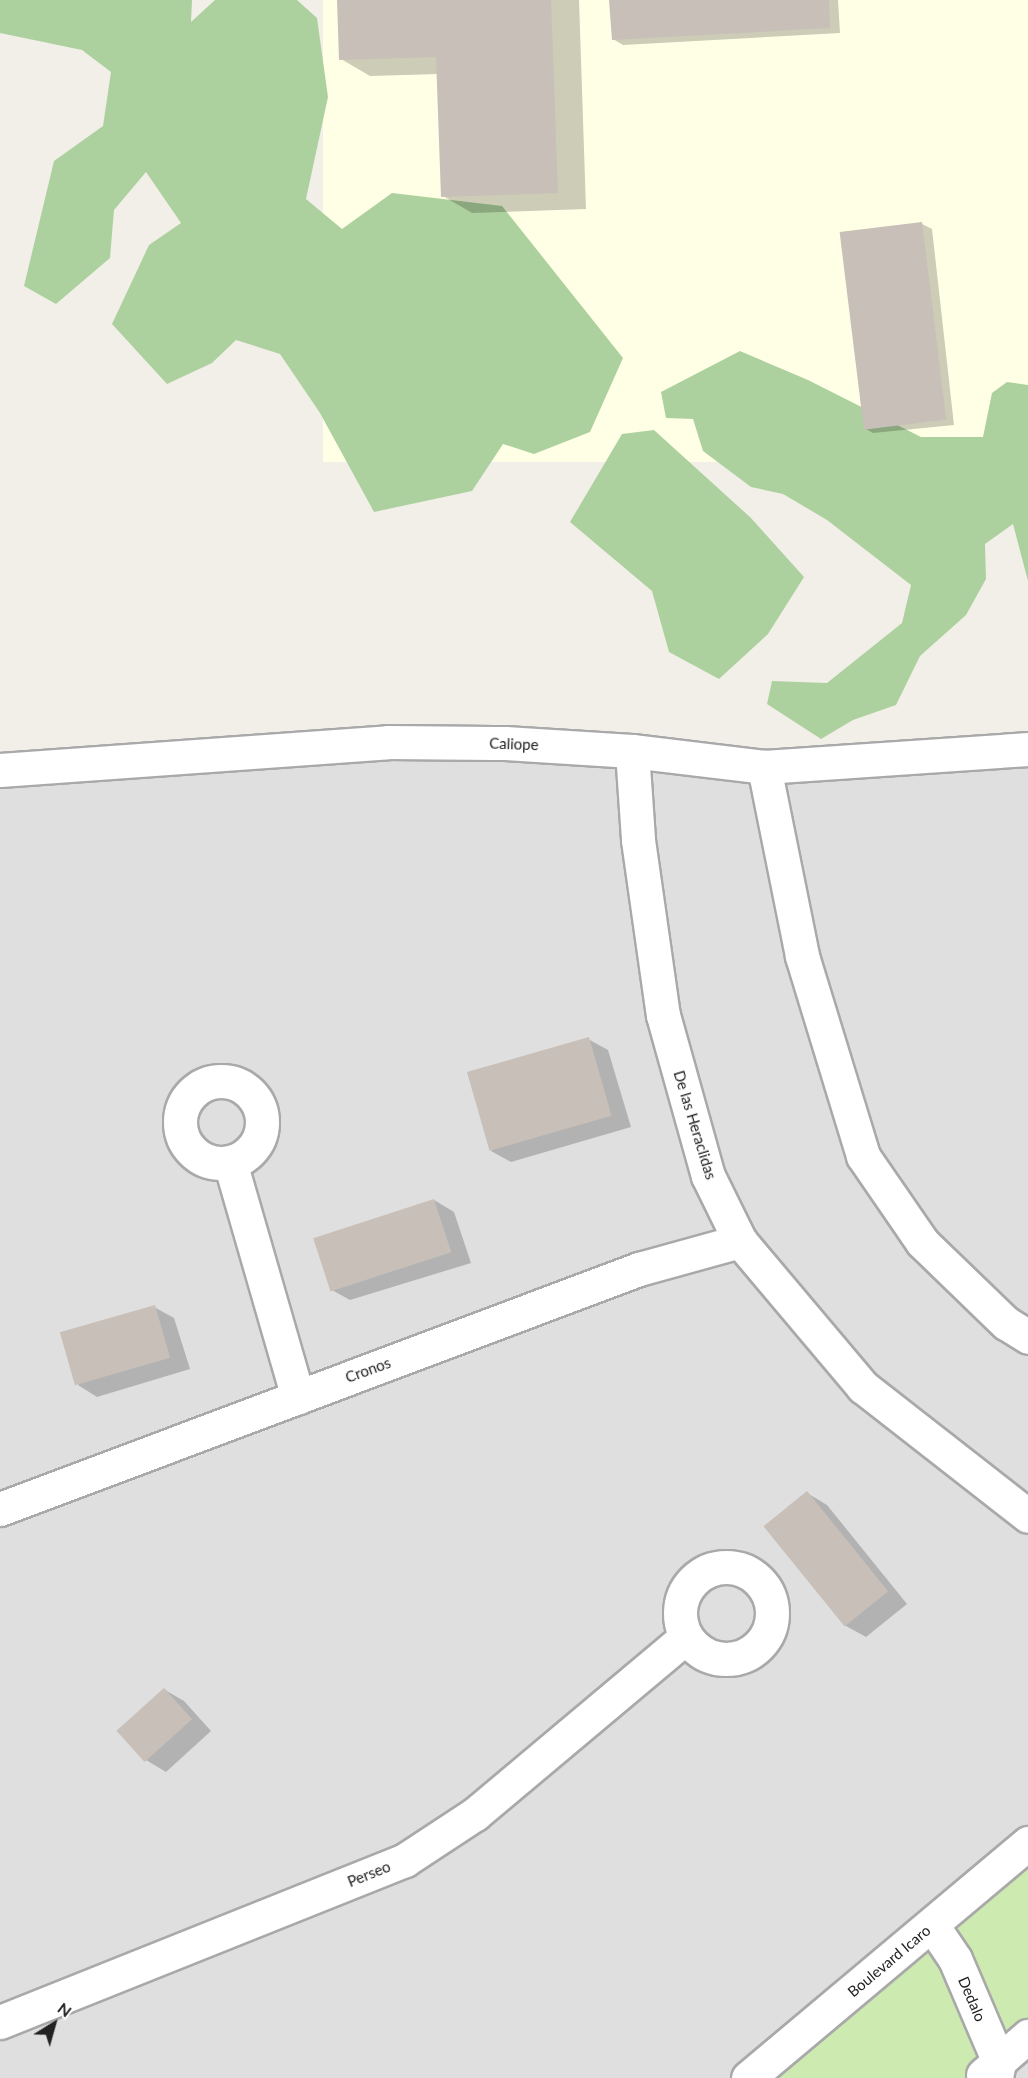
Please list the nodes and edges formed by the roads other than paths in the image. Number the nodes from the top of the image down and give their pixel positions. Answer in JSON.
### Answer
{"nodes":[{"id":1,"x":1028,"y":749,"type":"edge"},
{"id":2,"x":632,"y":751,"type":"junction"},
{"id":3,"x":764,"y":767,"type":"junction"},
{"id":4,"x":0,"y":770,"type":"edge"},
{"id":5,"x":230,"y":1162,"type":"dead end"},
{"id":6,"x":740,"y":1241,"type":"junction"},
{"id":7,"x":1028,"y":1337,"type":"edge"},
{"id":8,"x":298,"y":1397,"type":"junction"},
{"id":9,"x":0,"y":1509,"type":"edge"},
{"id":10,"x":1028,"y":1516,"type":"edge"},
{"id":11,"x":686,"y":1637,"type":"dead end"},
{"id":12,"x":1028,"y":1844,"type":"edge"},
{"id":13,"x":932,"y":1925,"type":"junction"},
{"id":14,"x":0,"y":2022,"type":"edge"},
{"id":15,"x":1028,"y":2036,"type":"edge"},
{"id":16,"x":992,"y":2073,"type":"edge"},
{"id":17,"x":748,"y":2078,"type":"edge"}],
"edges":[{"from":1,"to":3,"type":"street","name":"Caliope"},
{"from":2,"to":3,"type":"street","name":"Caliope"},
{"from":2,"to":4,"type":"street","name":"Caliope"},
{"from":2,"to":6,"type":"street","name":"De las Heraclidas"},
{"from":3,"to":7,"type":"street"},
{"from":5,"to":8,"type":"street"},
{"from":6,"to":8,"type":"street","name":"Cronos"},
{"from":6,"to":10,"type":"street","name":"De las Heraclidas"},
{"from":8,"to":9,"type":"street","name":"Cronos"},
{"from":11,"to":14,"type":"street","name":"Perseo"},
{"from":12,"to":13,"type":"street","name":"Boulevard Icaro"},
{"from":13,"to":16,"type":"street","name":"Dedalo"},
{"from":13,"to":17,"type":"street","name":"Boulevard Icaro"},
{"from":15,"to":16,"type":"street"}]}
